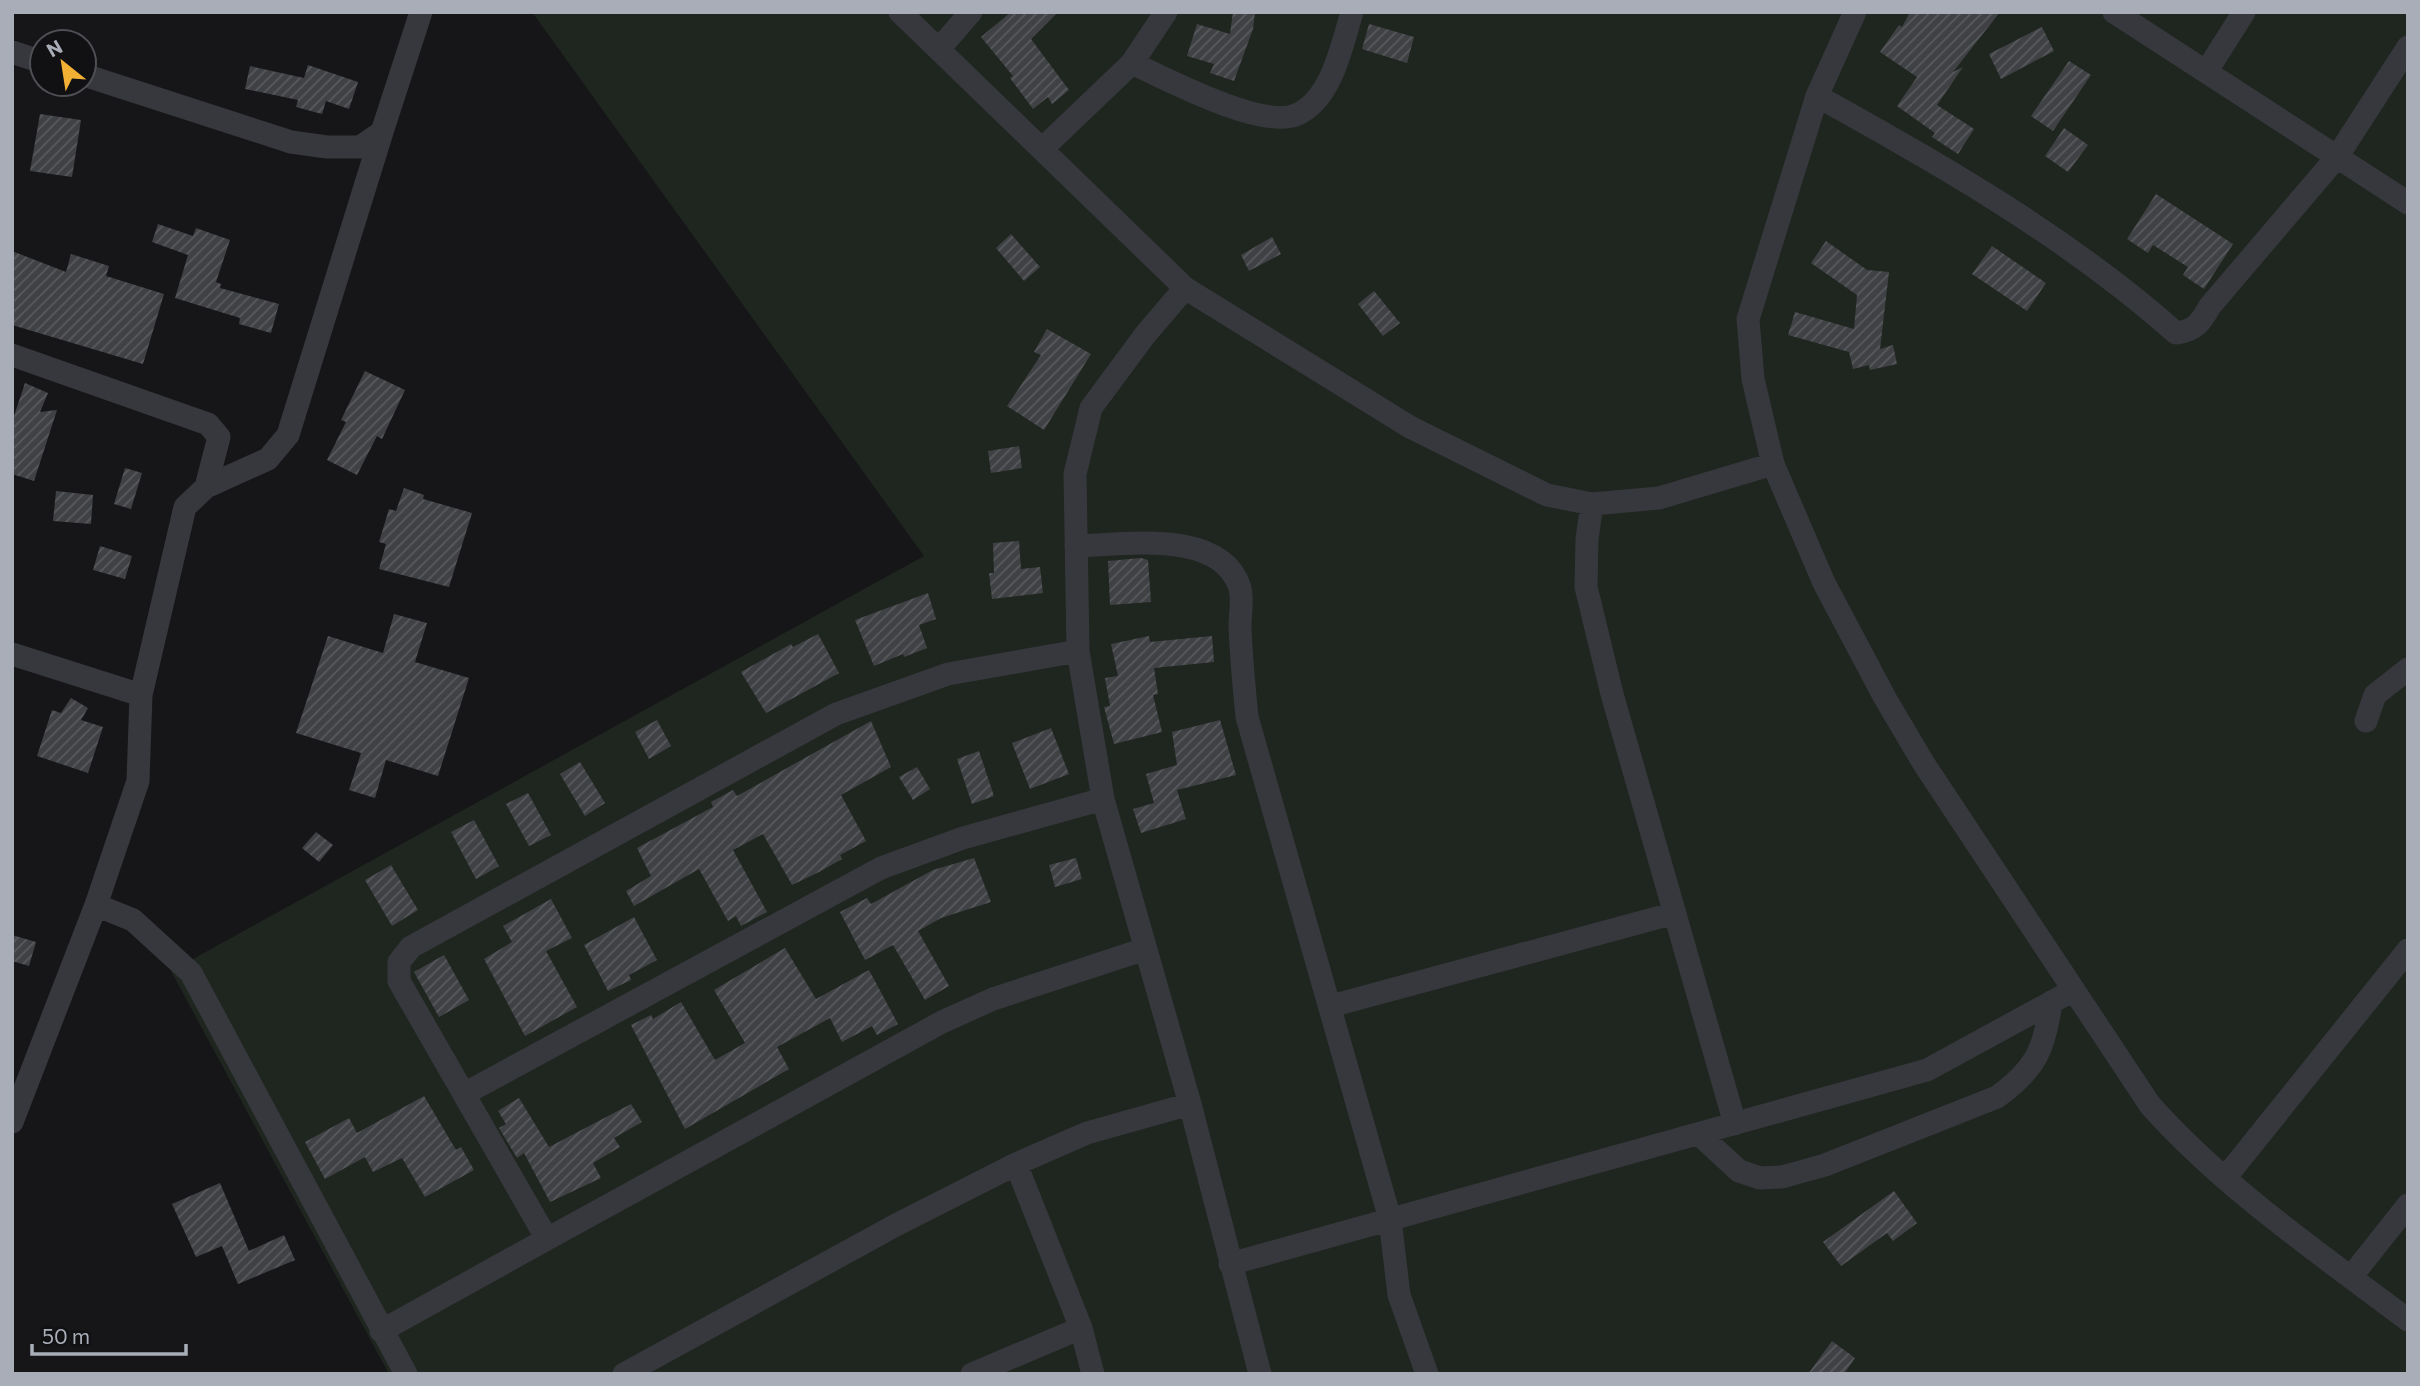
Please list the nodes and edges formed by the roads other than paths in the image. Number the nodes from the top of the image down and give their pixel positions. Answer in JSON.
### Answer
{"nodes":[{"id":1,"x":421,"y":12,"type":"edge"},
{"id":2,"x":900,"y":12,"type":"edge"},
{"id":3,"x":971,"y":12,"type":"edge"},
{"id":4,"x":1166,"y":12,"type":"edge"},
{"id":5,"x":1352,"y":12,"type":"edge"},
{"id":6,"x":1855,"y":12,"type":"edge"},
{"id":7,"x":2114,"y":12,"type":"edge"},
{"id":8,"x":2244,"y":12,"type":"edge"},
{"id":9,"x":2408,"y":47,"type":"edge"},
{"id":10,"x":939,"y":49,"type":"junction"},
{"id":11,"x":1132,"y":63,"type":"junction"},
{"id":12,"x":2206,"y":72,"type":"junction"},
{"id":13,"x":98,"y":80,"type":"edge"},
{"id":14,"x":1817,"y":96,"type":"junction"},
{"id":15,"x":382,"y":132,"type":"junction"},
{"id":16,"x":1042,"y":149,"type":"junction"},
{"id":17,"x":2337,"y":157,"type":"junction"},
{"id":18,"x":2408,"y":203,"type":"edge"},
{"id":19,"x":1185,"y":288,"type":"junction"},
{"id":20,"x":12,"y":355,"type":"edge"},
{"id":21,"x":1773,"y":464,"type":"junction"},
{"id":22,"x":206,"y":487,"type":"junction"},
{"id":23,"x":1592,"y":504,"type":"junction"},
{"id":24,"x":1076,"y":546,"type":"junction"},
{"id":25,"x":1078,"y":651,"type":"junction"},
{"id":26,"x":12,"y":654,"type":"edge"},
{"id":27,"x":2408,"y":669,"type":"edge"},
{"id":28,"x":141,"y":695,"type":"junction"},
{"id":29,"x":2366,"y":721,"type":"dead end"},
{"id":30,"x":1104,"y":799,"type":"junction"},
{"id":31,"x":96,"y":905,"type":"junction"},
{"id":32,"x":1675,"y":913,"type":"junction"},
{"id":33,"x":1145,"y":949,"type":"junction"},
{"id":34,"x":2408,"y":950,"type":"edge"},
{"id":35,"x":2072,"y":991,"type":"junction"},
{"id":36,"x":2051,"y":1002,"type":"junction"},
{"id":37,"x":1331,"y":1006,"type":"junction"},
{"id":38,"x":464,"y":1094,"type":"junction"},
{"id":39,"x":1190,"y":1104,"type":"junction"},
{"id":40,"x":12,"y":1122,"type":"edge"},
{"id":41,"x":1735,"y":1124,"type":"junction"},
{"id":42,"x":1700,"y":1135,"type":"junction"},
{"id":43,"x":1016,"y":1164,"type":"junction"},
{"id":44,"x":2225,"y":1178,"type":"junction"},
{"id":45,"x":2408,"y":1205,"type":"edge"},
{"id":46,"x":1390,"y":1219,"type":"junction"},
{"id":47,"x":547,"y":1239,"type":"junction"},
{"id":48,"x":1230,"y":1264,"type":"junction"},
{"id":49,"x":2351,"y":1277,"type":"junction"},
{"id":50,"x":2408,"y":1320,"type":"edge"},
{"id":51,"x":1081,"y":1328,"type":"junction"},
{"id":52,"x":381,"y":1331,"type":"junction"},
{"id":53,"x":406,"y":1374,"type":"edge"},
{"id":54,"x":624,"y":1374,"type":"edge"},
{"id":55,"x":972,"y":1374,"type":"edge"},
{"id":56,"x":1093,"y":1374,"type":"edge"},
{"id":57,"x":1260,"y":1374,"type":"edge"},
{"id":58,"x":1427,"y":1374,"type":"edge"}],
"edges":[{"from":1,"to":15,"type":"street"},
{"from":2,"to":10,"type":"street"},
{"from":3,"to":10,"type":"street"},
{"from":4,"to":11,"type":"street"},
{"from":5,"to":11,"type":"street"},
{"from":6,"to":14,"type":"street"},
{"from":7,"to":12,"type":"street"},
{"from":8,"to":12,"type":"street"},
{"from":9,"to":17,"type":"street"},
{"from":10,"to":16,"type":"street"},
{"from":11,"to":16,"type":"street"},
{"from":12,"to":17,"type":"street"},
{"from":13,"to":15,"type":"street"},
{"from":14,"to":17,"type":"street"},
{"from":14,"to":21,"type":"street"},
{"from":15,"to":22,"type":"street"},
{"from":16,"to":19,"type":"street"},
{"from":17,"to":18,"type":"street"},
{"from":19,"to":23,"type":"street"},
{"from":19,"to":24,"type":"street"},
{"from":20,"to":22,"type":"street"},
{"from":21,"to":23,"type":"street"},
{"from":21,"to":35,"type":"street"},
{"from":22,"to":28,"type":"street"},
{"from":23,"to":32,"type":"street"},
{"from":24,"to":25,"type":"street"},
{"from":24,"to":37,"type":"street"},
{"from":25,"to":30,"type":"street"},
{"from":25,"to":38,"type":"street"},
{"from":26,"to":28,"type":"street"},
{"from":27,"to":29,"type":"street"},
{"from":28,"to":31,"type":"street"},
{"from":30,"to":33,"type":"street"},
{"from":30,"to":38,"type":"street"},
{"from":31,"to":40,"type":"street"},
{"from":31,"to":52,"type":"street"},
{"from":32,"to":37,"type":"street"},
{"from":32,"to":41,"type":"street"},
{"from":33,"to":39,"type":"street"},
{"from":33,"to":47,"type":"street"},
{"from":34,"to":44,"type":"street"},
{"from":35,"to":36,"type":"street"},
{"from":35,"to":44,"type":"street"},
{"from":36,"to":41,"type":"street"},
{"from":36,"to":42,"type":"street"},
{"from":37,"to":46,"type":"street"},
{"from":38,"to":47,"type":"street"},
{"from":39,"to":43,"type":"street"},
{"from":39,"to":48,"type":"street"},
{"from":41,"to":42,"type":"street"},
{"from":42,"to":46,"type":"street"},
{"from":43,"to":51,"type":"street"},
{"from":43,"to":54,"type":"street"},
{"from":44,"to":49,"type":"street"},
{"from":45,"to":49,"type":"street"},
{"from":46,"to":48,"type":"street"},
{"from":46,"to":58,"type":"street"},
{"from":47,"to":52,"type":"street"},
{"from":48,"to":57,"type":"street"},
{"from":49,"to":50,"type":"street"},
{"from":51,"to":55,"type":"street"},
{"from":51,"to":56,"type":"street"},
{"from":52,"to":53,"type":"street"}]}
